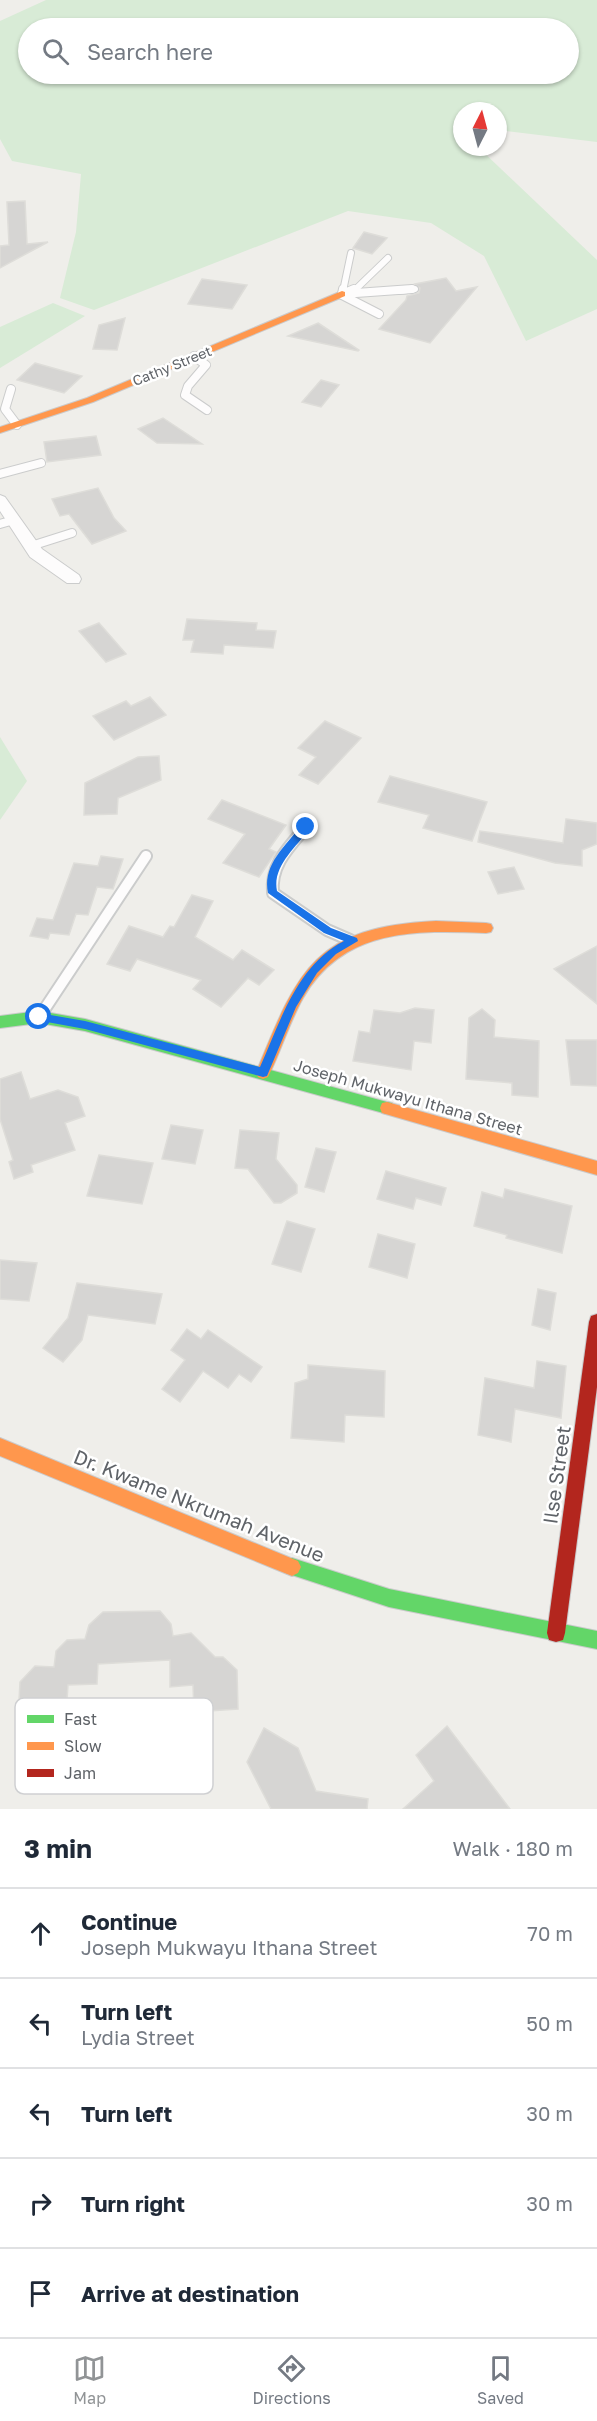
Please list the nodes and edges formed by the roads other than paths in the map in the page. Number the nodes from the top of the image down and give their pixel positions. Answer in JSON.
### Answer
{"nodes":[{"id":1,"x":351,"y":253,"type":"dead end"},
{"id":2,"x":388,"y":258,"type":"dead end"},
{"id":3,"x":415,"y":289,"type":"dead end"},
{"id":4,"x":342,"y":294,"type":"junction"},
{"id":5,"x":379,"y":314,"type":"dead end"},
{"id":6,"x":194,"y":356,"type":"junction"},
{"id":7,"x":11,"y":389,"type":"dead end"},
{"id":8,"x":207,"y":410,"type":"dead end"},
{"id":9,"x":17,"y":425,"type":"junction"},
{"id":10,"x":0,"y":430,"type":"edge"},
{"id":11,"x":41,"y":463,"type":"dead end"},
{"id":12,"x":0,"y":474,"type":"edge"},
{"id":13,"x":0,"y":500,"type":"edge"},
{"id":14,"x":7,"y":522,"type":"edge"},
{"id":15,"x":72,"y":533,"type":"dead end"},
{"id":16,"x":32,"y":546,"type":"junction"},
{"id":17,"x":73,"y":579,"type":"dead end"},
{"id":18,"x":306,"y":827,"type":"dead end"},
{"id":19,"x":146,"y":856,"type":"dead end"},
{"id":20,"x":486,"y":928,"type":"dead end"},
{"id":21,"x":353,"y":941,"type":"junction"},
{"id":22,"x":39,"y":1017,"type":"junction"},
{"id":23,"x":0,"y":1022,"type":"edge"},
{"id":24,"x":263,"y":1073,"type":"junction"},
{"id":25,"x":597,"y":1168,"type":"edge"},
{"id":26,"x":597,"y":1322,"type":"edge"},
{"id":27,"x":0,"y":1447,"type":"edge"},
{"id":28,"x":556,"y":1633,"type":"junction"},
{"id":29,"x":597,"y":1640,"type":"edge"}],
"edges":[{"from":1,"to":4,"type":"lane"},
{"from":2,"to":4,"type":"lane"},
{"from":3,"to":4,"type":"lane"},
{"from":4,"to":5,"type":"lane"},
{"from":4,"to":6,"type":"street","name":"Cathy Street"},
{"from":6,"to":8,"type":"lane"},
{"from":6,"to":9,"type":"street","name":"Cathy Street"},
{"from":7,"to":9,"type":"lane"},
{"from":9,"to":10,"type":"street","name":"Cathy Street"},
{"from":11,"to":12,"type":"lane"},
{"from":13,"to":14,"type":"street"},
{"from":14,"to":16,"type":"street"},
{"from":15,"to":16,"type":"lane"},
{"from":16,"to":17,"type":"street"},
{"from":18,"to":21,"type":"lane"},
{"from":19,"to":22,"type":"lane"},
{"from":20,"to":21,"type":"street"},
{"from":21,"to":24,"type":"street"},
{"from":22,"to":23,"type":"street","name":"Joseph Mukwayu Ithana Street"},
{"from":22,"to":24,"type":"street","name":"Joseph Mukwayu Ithana Street"},
{"from":24,"to":25,"type":"street","name":"Joseph Mukwayu Ithana Street"},
{"from":26,"to":28,"type":"street","name":"Ilse Street"},
{"from":27,"to":28,"type":"street","name":"Dr. Kwame Nkrumah Avenue"},
{"from":28,"to":29,"type":"street","name":"Dr. Kwame Nkrumah Avenue"}]}
